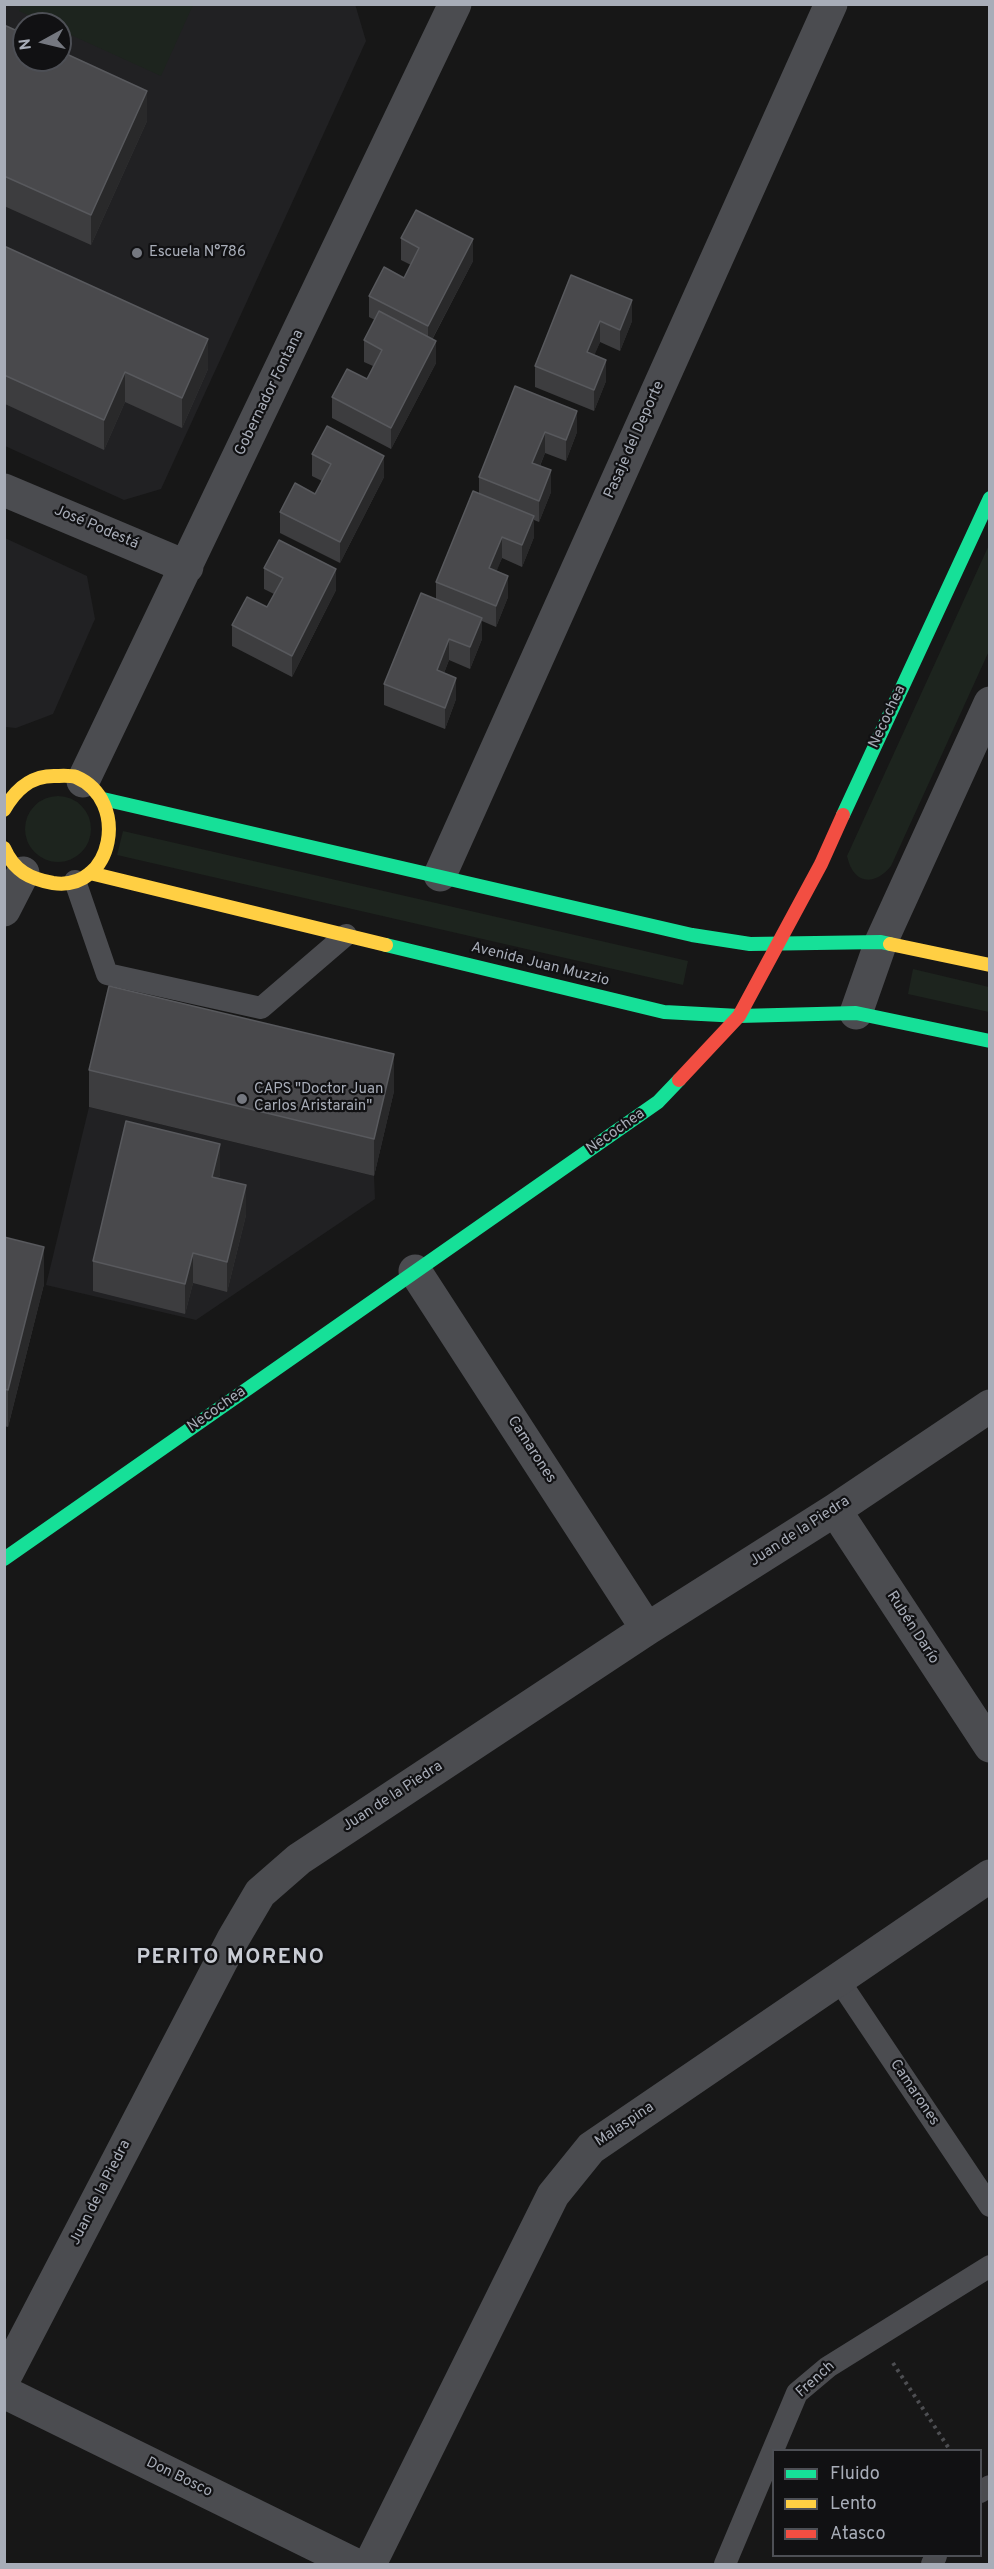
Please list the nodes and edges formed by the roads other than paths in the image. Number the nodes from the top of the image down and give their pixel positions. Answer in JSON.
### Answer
{"nodes":[{"id":1,"x":455,"y":4,"type":"edge"},
{"id":2,"x":831,"y":4,"type":"edge"},
{"id":3,"x":4,"y":490,"type":"edge"},
{"id":4,"x":990,"y":498,"type":"edge"},
{"id":5,"x":187,"y":567,"type":"junction"},
{"id":6,"x":990,"y":703,"type":"edge"},
{"id":7,"x":4,"y":779,"type":"edge"},
{"id":8,"x":27,"y":782,"type":"junction"},
{"id":9,"x":93,"y":790,"type":"junction"},
{"id":10,"x":4,"y":810,"type":"edge"},
{"id":11,"x":12,"y":864,"type":"edge"},
{"id":12,"x":440,"y":875,"type":"junction"},
{"id":13,"x":82,"y":877,"type":"junction"},
{"id":14,"x":4,"y":910,"type":"edge"},
{"id":15,"x":346,"y":935,"type":"junction"},
{"id":16,"x":881,"y":942,"type":"junction"},
{"id":17,"x":778,"y":943,"type":"junction"},
{"id":18,"x":990,"y":965,"type":"edge"},
{"id":19,"x":855,"y":1013,"type":"junction"},
{"id":20,"x":739,"y":1016,"type":"junction"},
{"id":21,"x":990,"y":1041,"type":"edge"},
{"id":22,"x":415,"y":1271,"type":"junction"},
{"id":23,"x":990,"y":1406,"type":"edge"},
{"id":24,"x":835,"y":1510,"type":"junction"},
{"id":25,"x":4,"y":1558,"type":"edge"},
{"id":26,"x":647,"y":1629,"type":"junction"},
{"id":27,"x":990,"y":1746,"type":"edge"},
{"id":28,"x":990,"y":1876,"type":"edge"},
{"id":29,"x":838,"y":1979,"type":"junction"},
{"id":30,"x":990,"y":2206,"type":"edge"},
{"id":31,"x":990,"y":2266,"type":"edge"},
{"id":32,"x":4,"y":2379,"type":"edge"},
{"id":33,"x":4,"y":2392,"type":"edge"},
{"id":34,"x":774,"y":2449,"type":"edge"},
{"id":35,"x":772,"y":2453,"type":"edge"},
{"id":36,"x":354,"y":2565,"type":"edge"},
{"id":37,"x":370,"y":2565,"type":"edge"},
{"id":38,"x":725,"y":2565,"type":"edge"}],
"edges":[{"from":1,"to":5,"type":"street","name":"Gobernador Fontana"},
{"from":2,"to":12,"type":"street","name":"Pasaje del Deporte"},
{"from":3,"to":5,"type":"street","name":"José Podestá"},
{"from":4,"to":17,"type":"main road","name":"Necochea"},
{"from":5,"to":9,"type":"street","name":"Gobernador Fontana"},
{"from":6,"to":16,"type":"street"},
{"from":7,"to":8,"type":"main road"},
{"from":8,"to":9,"type":"main road"},
{"from":8,"to":10,"type":"main road"},
{"from":9,"to":12,"type":"main road"},
{"from":9,"to":13,"type":"main road"},
{"from":11,"to":13,"type":"main road","name":"Avenida Juan Muzzio"},
{"from":11,"to":14,"type":"street"},
{"from":12,"to":17,"type":"main road"},
{"from":13,"to":15,"type":"main road","name":"Avenida Juan Muzzio"},
{"from":13,"to":15,"type":"lane"},
{"from":15,"to":20,"type":"main road","name":"Avenida Juan Muzzio"},
{"from":16,"to":17,"type":"main road"},
{"from":16,"to":18,"type":"main road"},
{"from":16,"to":19,"type":"street"},
{"from":17,"to":20,"type":"main road","name":"Necochea"},
{"from":19,"to":20,"type":"main road","name":"Avenida Juan Muzzio"},
{"from":19,"to":21,"type":"main road","name":"Avenida Juan Muzzio"},
{"from":20,"to":22,"type":"main road","name":"Necochea"},
{"from":22,"to":25,"type":"main road","name":"Necochea"},
{"from":22,"to":26,"type":"street","name":"Camarones"},
{"from":23,"to":24,"type":"street","name":"Juan de la Piedra"},
{"from":24,"to":26,"type":"street","name":"Juan de la Piedra"},
{"from":24,"to":27,"type":"street","name":"Rubén Darío"},
{"from":26,"to":32,"type":"street","name":"Juan de la Piedra"},
{"from":28,"to":29,"type":"street","name":"Malaspina"},
{"from":29,"to":30,"type":"lane","name":"Camarones"},
{"from":29,"to":37,"type":"street","name":"Malaspina"},
{"from":31,"to":34,"type":"lane","name":"French"},
{"from":33,"to":36,"type":"street","name":"Don Bosco"},
{"from":35,"to":38,"type":"lane","name":"French"}]}
